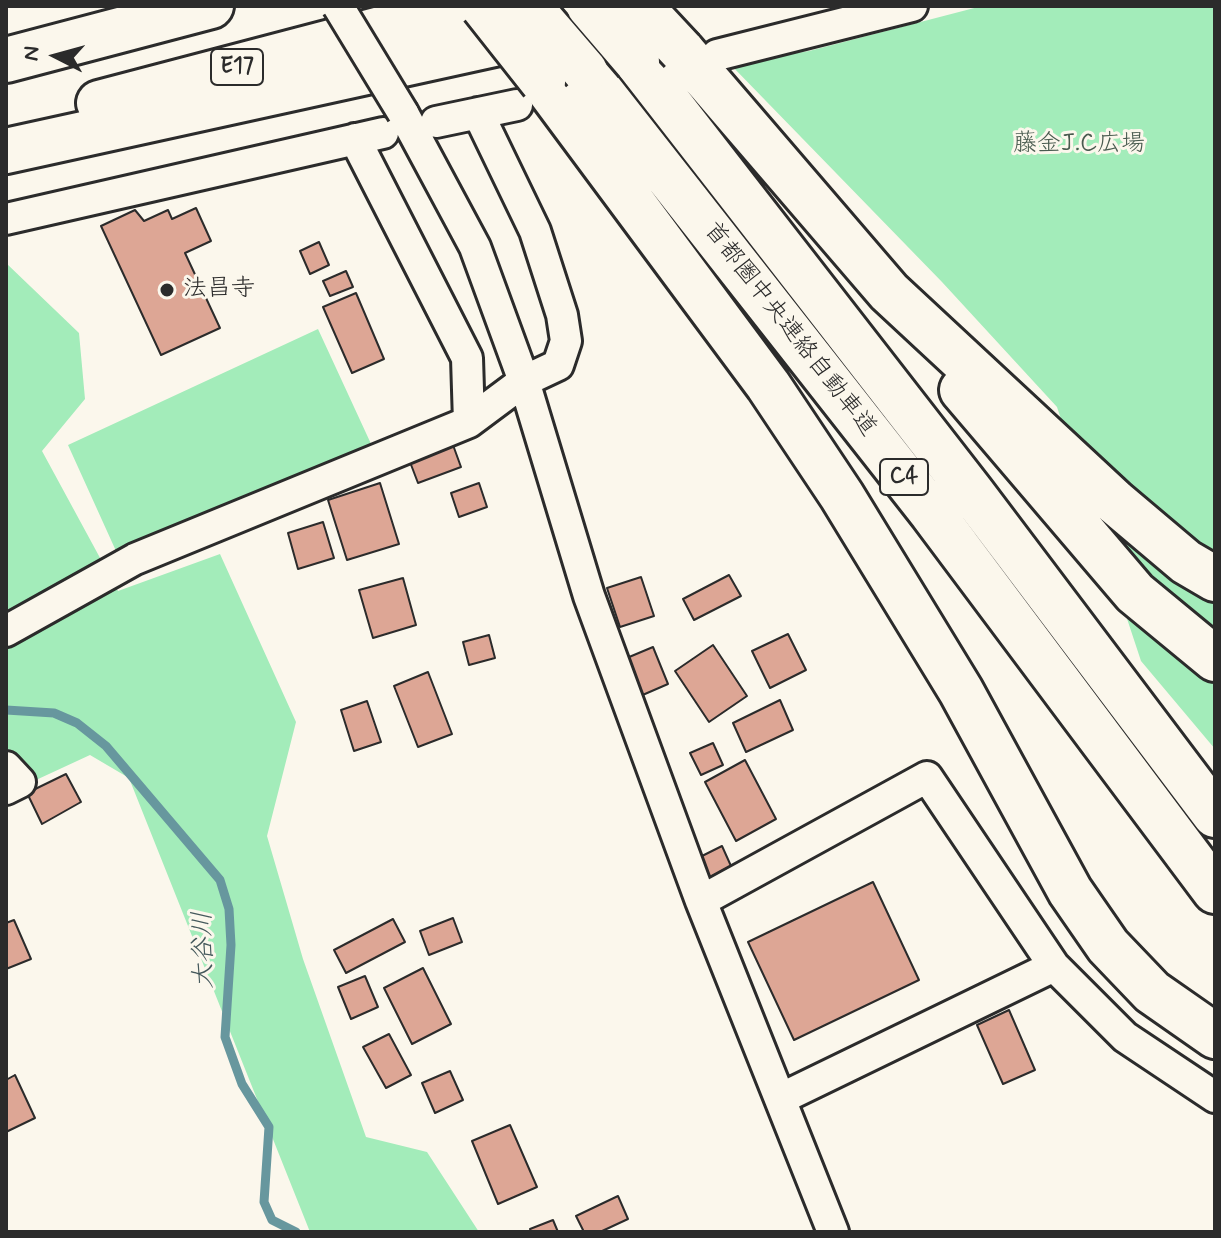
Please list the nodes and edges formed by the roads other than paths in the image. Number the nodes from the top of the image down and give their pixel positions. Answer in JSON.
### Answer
{"nodes":[{"id":1,"x":94,"y":6,"type":"edge"},
{"id":2,"x":211,"y":6,"type":"edge"},
{"id":3,"x":338,"y":6,"type":"edge"},
{"id":4,"x":468,"y":6,"type":"edge"},
{"id":5,"x":483,"y":6,"type":"edge"},
{"id":6,"x":529,"y":6,"type":"edge"},
{"id":7,"x":589,"y":6,"type":"edge"},
{"id":8,"x":640,"y":6,"type":"edge"},
{"id":9,"x":663,"y":6,"type":"edge"},
{"id":10,"x":912,"y":6,"type":"edge"},
{"id":11,"x":6,"y":34,"type":"edge"},
{"id":12,"x":700,"y":53,"type":"junction"},
{"id":13,"x":6,"y":60,"type":"edge"},
{"id":14,"x":548,"y":86,"type":"junction"},
{"id":15,"x":478,"y":113,"type":"junction"},
{"id":16,"x":436,"y":122,"type":"dead end"},
{"id":17,"x":6,"y":128,"type":"edge"},
{"id":18,"x":380,"y":128,"type":"junction"},
{"id":19,"x":6,"y":151,"type":"edge"},
{"id":20,"x":6,"y":219,"type":"edge"},
{"id":21,"x":889,"y":292,"type":"junction"},
{"id":22,"x":524,"y":381,"type":"junction"},
{"id":23,"x":469,"y":422,"type":"junction"},
{"id":24,"x":1215,"y":579,"type":"edge"},
{"id":25,"x":6,"y":631,"type":"edge"},
{"id":26,"x":1215,"y":659,"type":"edge"},
{"id":27,"x":6,"y":767,"type":"edge"},
{"id":28,"x":6,"y":789,"type":"edge"},
{"id":29,"x":1215,"y":815,"type":"edge"},
{"id":30,"x":1215,"y":891,"type":"edge"},
{"id":31,"x":701,"y":901,"type":"junction"},
{"id":32,"x":1054,"y":966,"type":"junction"},
{"id":33,"x":1215,"y":1036,"type":"edge"},
{"id":34,"x":1215,"y":1097,"type":"edge"},
{"id":35,"x":782,"y":1098,"type":"junction"},
{"id":36,"x":833,"y":1232,"type":"edge"}],
"edges":[{"from":1,"to":11,"type":"highway"},
{"from":2,"to":13,"type":"highway"},
{"from":3,"to":18,"type":"street","bridge":true},
{"from":4,"to":17,"type":"highway","number":"E17"},
{"from":5,"to":14,"type":"highway","bridge":true},
{"from":6,"to":14,"type":"highway","name":"首都圏中央連絡自動車道","number":"C4","bridge":true},
{"from":7,"to":29,"type":"highway","name":"首都圏中央連絡自動車道","number":"C4","bridge":true},
{"from":8,"to":12,"type":"highway","bridge":true},
{"from":9,"to":19,"type":"highway"},
{"from":10,"to":12,"type":"street"},
{"from":12,"to":21,"type":"highway"},
{"from":14,"to":15,"type":"street"},
{"from":14,"to":30,"type":"highway","name":"首都圏中央連絡自動車道","number":"C4"},
{"from":14,"to":33,"type":"highway"},
{"from":15,"to":16,"type":"street"},
{"from":15,"to":22,"type":"street"},
{"from":18,"to":20,"type":"street"},
{"from":18,"to":22,"type":"street"},
{"from":18,"to":23,"type":"street"},
{"from":21,"to":24,"type":"highway"},
{"from":21,"to":26,"type":"highway"},
{"from":22,"to":23,"type":"street"},
{"from":22,"to":31,"type":"street"},
{"from":23,"to":25,"type":"street"},
{"from":27,"to":28,"type":"street"},
{"from":31,"to":32,"type":"street"},
{"from":31,"to":35,"type":"street"},
{"from":32,"to":34,"type":"street"},
{"from":32,"to":35,"type":"street"},
{"from":35,"to":36,"type":"street"}]}
